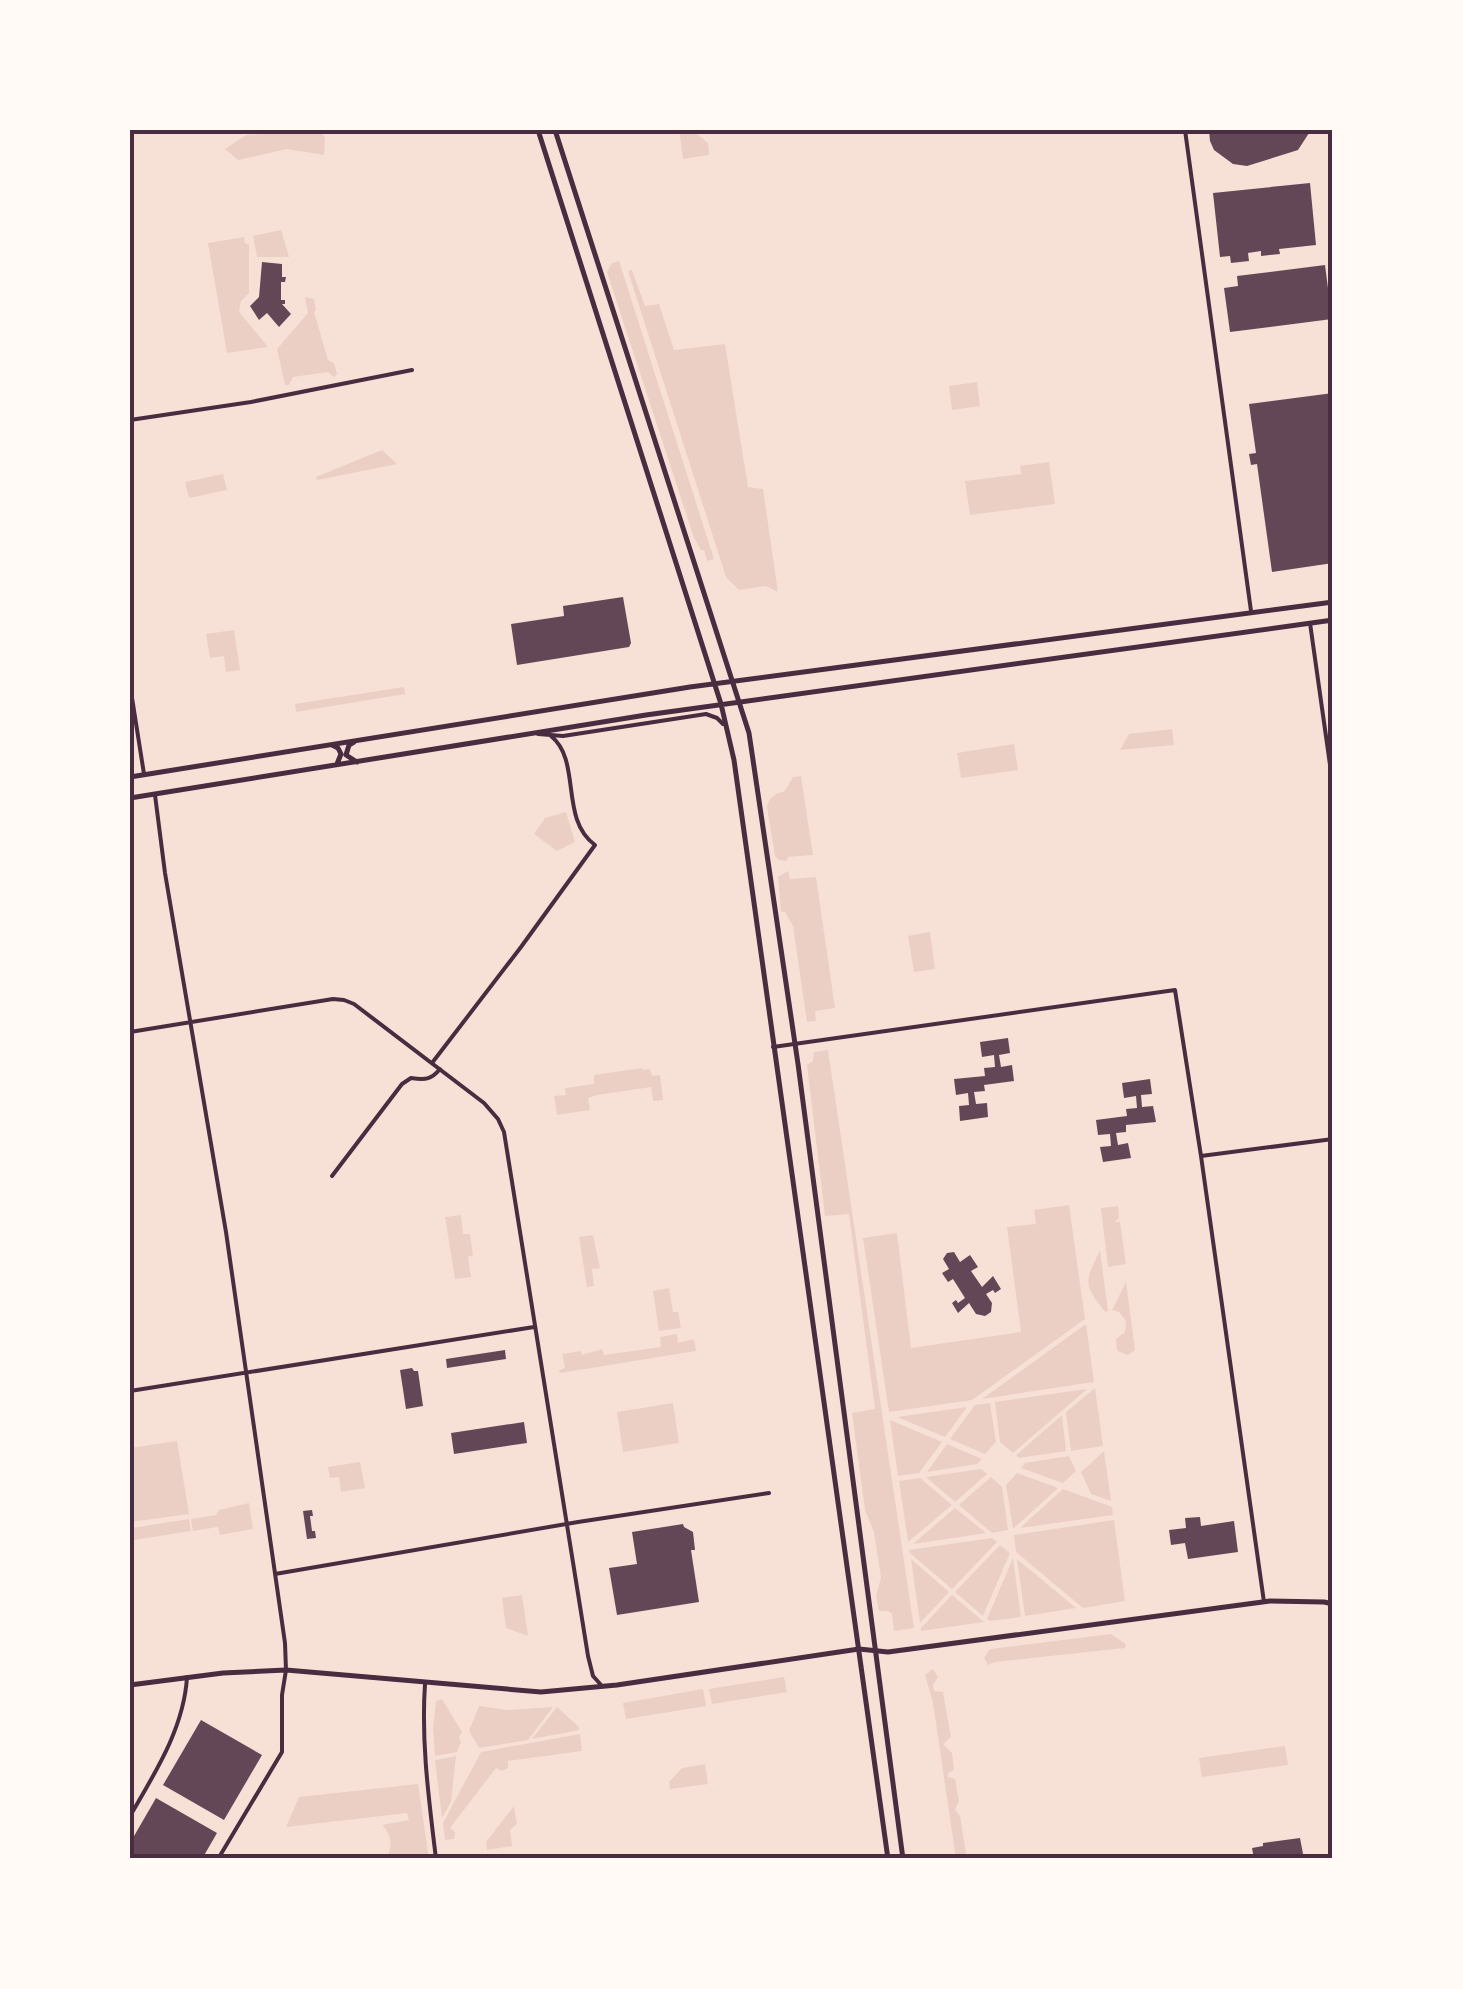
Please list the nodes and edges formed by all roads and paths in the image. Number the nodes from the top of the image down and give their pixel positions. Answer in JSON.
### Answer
{"nodes":[{"id":1,"x":538,"y":130,"type":"edge"},
{"id":2,"x":555,"y":130,"type":"edge"},
{"id":3,"x":1185,"y":130,"type":"edge"},
{"id":4,"x":1330,"y":130,"type":"edge"},
{"id":5,"x":1333,"y":151,"type":"edge"},
{"id":6,"x":412,"y":370,"type":"dead end"},
{"id":7,"x":632,"y":371,"type":"junction"},
{"id":8,"x":618,"y":376,"type":"junction"},
{"id":9,"x":130,"y":420,"type":"edge"},
{"id":10,"x":1333,"y":602,"type":"edge"},
{"id":11,"x":1252,"y":613,"type":"junction"},
{"id":12,"x":1333,"y":620,"type":"edge"},
{"id":13,"x":1310,"y":623,"type":"junction"},
{"id":14,"x":733,"y":682,"type":"junction"},
{"id":15,"x":714,"y":684,"type":"junction"},
{"id":16,"x":130,"y":685,"type":"edge"},
{"id":17,"x":740,"y":702,"type":"junction"},
{"id":18,"x":720,"y":704,"type":"junction"},
{"id":19,"x":728,"y":729,"type":"junction"},
{"id":20,"x":533,"y":733,"type":"junction"},
{"id":21,"x":574,"y":734,"type":"junction"},
{"id":22,"x":551,"y":736,"type":"junction"},
{"id":23,"x":356,"y":741,"type":"junction"},
{"id":24,"x":330,"y":745,"type":"junction"},
{"id":25,"x":563,"y":748,"type":"junction"},
{"id":26,"x":358,"y":762,"type":"junction"},
{"id":27,"x":334,"y":766,"type":"junction"},
{"id":28,"x":144,"y":774,"type":"junction"},
{"id":29,"x":130,"y":776,"type":"edge"},
{"id":30,"x":1333,"y":786,"type":"edge"},
{"id":31,"x":155,"y":794,"type":"junction"},
{"id":32,"x":130,"y":798,"type":"edge"},
{"id":33,"x":190,"y":1022,"type":"junction"},
{"id":34,"x":130,"y":1032,"type":"edge"},
{"id":35,"x":795,"y":1044,"type":"junction"},
{"id":36,"x":773,"y":1047,"type":"junction"},
{"id":37,"x":432,"y":1063,"type":"junction"},
{"id":38,"x":440,"y":1069,"type":"junction"},
{"id":39,"x":1333,"y":1139,"type":"edge"},
{"id":40,"x":1201,"y":1156,"type":"junction"},
{"id":41,"x":332,"y":1176,"type":"dead end"},
{"id":42,"x":534,"y":1328,"type":"junction"},
{"id":43,"x":248,"y":1373,"type":"junction"},
{"id":44,"x":130,"y":1392,"type":"edge"},
{"id":45,"x":769,"y":1493,"type":"dead end"},
{"id":46,"x":566,"y":1524,"type":"junction"},
{"id":47,"x":275,"y":1574,"type":"junction"},
{"id":48,"x":1264,"y":1602,"type":"junction"},
{"id":49,"x":1333,"y":1604,"type":"edge"},
{"id":50,"x":859,"y":1649,"type":"junction"},
{"id":51,"x":875,"y":1652,"type":"junction"},
{"id":52,"x":286,"y":1670,"type":"junction"},
{"id":53,"x":187,"y":1678,"type":"junction"},
{"id":54,"x":425,"y":1684,"type":"junction"},
{"id":55,"x":130,"y":1685,"type":"edge"},
{"id":56,"x":602,"y":1686,"type":"junction"},
{"id":57,"x":130,"y":1816,"type":"edge"},
{"id":58,"x":218,"y":1859,"type":"edge"},
{"id":59,"x":436,"y":1859,"type":"edge"},
{"id":60,"x":888,"y":1859,"type":"edge"},
{"id":61,"x":903,"y":1859,"type":"edge"}],
"edges":[{"from":1,"to":8,"type":"main road"},
{"from":2,"to":7,"type":"main road"},
{"from":3,"to":11,"type":"street"},
{"from":4,"to":5,"type":"street"},
{"from":6,"to":9,"type":"street"},
{"from":7,"to":8,"type":"main road"},
{"from":7,"to":14,"type":"main road"},
{"from":8,"to":15,"type":"main road"},
{"from":10,"to":11,"type":"main road"},
{"from":11,"to":14,"type":"main road"},
{"from":12,"to":13,"type":"main road"},
{"from":13,"to":17,"type":"main road"},
{"from":13,"to":30,"type":"street"},
{"from":14,"to":15,"type":"main road"},
{"from":14,"to":17,"type":"main road"},
{"from":15,"to":18,"type":"main road"},
{"from":15,"to":23,"type":"main road"},
{"from":16,"to":28,"type":"street"},
{"from":17,"to":18,"type":"main road"},
{"from":17,"to":35,"type":"main road"},
{"from":18,"to":19,"type":"main road"},
{"from":18,"to":20,"type":"main road"},
{"from":19,"to":21,"type":"street"},
{"from":19,"to":36,"type":"main road"},
{"from":20,"to":22,"type":"street"},
{"from":20,"to":26,"type":"main road"},
{"from":21,"to":22,"type":"street"},
{"from":21,"to":25,"type":"street"},
{"from":22,"to":25,"type":"street"},
{"from":23,"to":24,"type":"main road"},
{"from":23,"to":26,"type":"main road"},
{"from":24,"to":27,"type":"main road"},
{"from":24,"to":28,"type":"main road"},
{"from":25,"to":37,"type":"street"},
{"from":26,"to":27,"type":"main road"},
{"from":27,"to":31,"type":"main road"},
{"from":28,"to":29,"type":"main road"},
{"from":31,"to":32,"type":"main road"},
{"from":31,"to":33,"type":"street"},
{"from":33,"to":34,"type":"street"},
{"from":33,"to":37,"type":"street"},
{"from":33,"to":43,"type":"street"},
{"from":35,"to":36,"type":"street"},
{"from":35,"to":40,"type":"street"},
{"from":35,"to":51,"type":"main road"},
{"from":36,"to":50,"type":"main road"},
{"from":37,"to":38,"type":"street"},
{"from":38,"to":41,"type":"street"},
{"from":38,"to":42,"type":"street"},
{"from":39,"to":40,"type":"street"},
{"from":40,"to":48,"type":"street"},
{"from":42,"to":43,"type":"street"},
{"from":42,"to":46,"type":"street"},
{"from":43,"to":44,"type":"street"},
{"from":43,"to":47,"type":"street"},
{"from":45,"to":46,"type":"street"},
{"from":46,"to":47,"type":"street"},
{"from":46,"to":56,"type":"street"},
{"from":47,"to":52,"type":"street"},
{"from":48,"to":49,"type":"main road"},
{"from":48,"to":51,"type":"main road"},
{"from":50,"to":51,"type":"main road"},
{"from":50,"to":56,"type":"main road"},
{"from":50,"to":60,"type":"main road"},
{"from":51,"to":61,"type":"main road"},
{"from":52,"to":53,"type":"main road"},
{"from":52,"to":54,"type":"main road"},
{"from":52,"to":58,"type":"street"},
{"from":53,"to":55,"type":"main road"},
{"from":53,"to":57,"type":"street"},
{"from":54,"to":56,"type":"main road"},
{"from":54,"to":59,"type":"street"}]}
